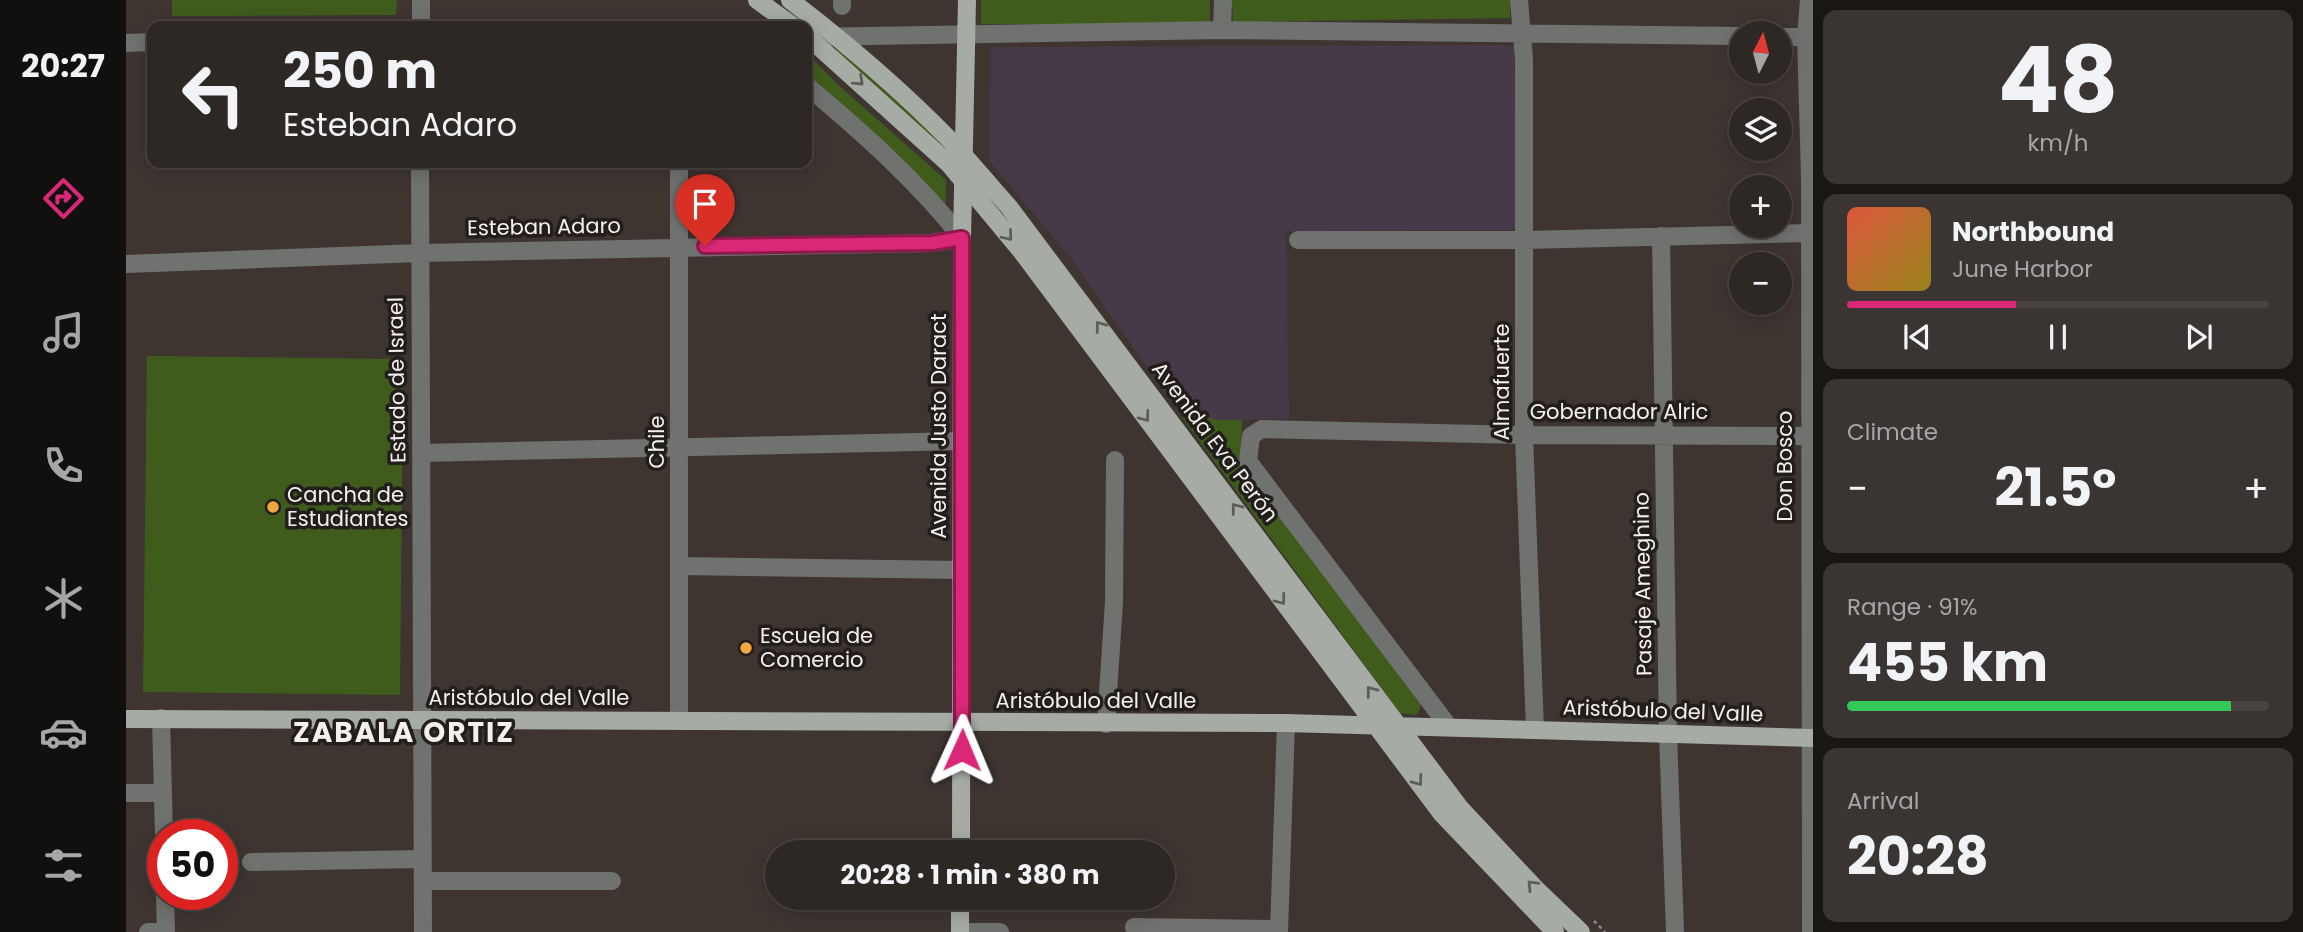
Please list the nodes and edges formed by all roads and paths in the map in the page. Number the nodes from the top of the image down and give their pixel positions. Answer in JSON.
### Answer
{"nodes":[{"id":1,"x":421,"y":0,"type":"edge"},
{"id":2,"x":757,"y":0,"type":"edge"},
{"id":3,"x":790,"y":0,"type":"edge"},
{"id":4,"x":967,"y":0,"type":"edge"},
{"id":5,"x":1223,"y":0,"type":"edge"},
{"id":6,"x":1519,"y":0,"type":"edge"},
{"id":7,"x":1809,"y":0,"type":"edge"},
{"id":8,"x":421,"y":21,"type":"edge"},
{"id":9,"x":786,"y":21,"type":"edge"},
{"id":10,"x":1222,"y":30,"type":"junction"},
{"id":11,"x":967,"y":34,"type":"junction"},
{"id":12,"x":1519,"y":34,"type":"junction"},
{"id":13,"x":812,"y":36,"type":"edge"},
{"id":14,"x":838,"y":36,"type":"junction"},
{"id":15,"x":1729,"y":36,"type":"edge"},
{"id":16,"x":1792,"y":37,"type":"edge"},
{"id":17,"x":1810,"y":37,"type":"edge"},
{"id":18,"x":812,"y":41,"type":"edge"},
{"id":19,"x":147,"y":42,"type":"edge"},
{"id":20,"x":126,"y":43,"type":"edge"},
{"id":21,"x":812,"y":90,"type":"edge"},
{"id":22,"x":965,"y":158,"type":"junction"},
{"id":23,"x":420,"y":168,"type":"edge"},
{"id":24,"x":679,"y":168,"type":"edge"},
{"id":25,"x":1811,"y":177,"type":"edge"},
{"id":26,"x":964,"y":183,"type":"junction"},
{"id":27,"x":1810,"y":233,"type":"junction"},
{"id":28,"x":1661,"y":236,"type":"junction"},
{"id":29,"x":962,"y":238,"type":"junction"},
{"id":30,"x":1298,"y":240,"type":"dead end"},
{"id":31,"x":1525,"y":240,"type":"junction"},
{"id":32,"x":679,"y":246,"type":"junction"},
{"id":33,"x":419,"y":253,"type":"junction"},
{"id":34,"x":1811,"y":261,"type":"edge"},
{"id":35,"x":126,"y":264,"type":"edge"},
{"id":36,"x":1262,"y":429,"type":"joint"},
{"id":37,"x":1524,"y":435,"type":"junction"},
{"id":38,"x":1662,"y":435,"type":"junction"},
{"id":39,"x":1808,"y":436,"type":"junction"},
{"id":40,"x":962,"y":441,"type":"junction"},
{"id":41,"x":680,"y":446,"type":"junction"},
{"id":42,"x":421,"y":453,"type":"junction"},
{"id":43,"x":1115,"y":460,"type":"dead end"},
{"id":44,"x":1811,"y":489,"type":"edge"},
{"id":45,"x":680,"y":566,"type":"junction"},
{"id":46,"x":962,"y":570,"type":"junction"},
{"id":47,"x":161,"y":718,"type":"junction"},
{"id":48,"x":126,"y":719,"type":"edge"},
{"id":49,"x":421,"y":720,"type":"junction"},
{"id":50,"x":679,"y":720,"type":"junction"},
{"id":51,"x":1286,"y":723,"type":"junction"},
{"id":52,"x":962,"y":724,"type":"junction"},
{"id":53,"x":1106,"y":724,"type":"junction"},
{"id":54,"x":1374,"y":726,"type":"junction"},
{"id":55,"x":1396,"y":726,"type":"junction"},
{"id":56,"x":1449,"y":727,"type":"junction"},
{"id":57,"x":1535,"y":730,"type":"junction"},
{"id":58,"x":1668,"y":734,"type":"junction"},
{"id":59,"x":1812,"y":738,"type":"edge"},
{"id":60,"x":126,"y":793,"type":"edge"},
{"id":61,"x":163,"y":793,"type":"junction"},
{"id":62,"x":164,"y":819,"type":"edge"},
{"id":63,"x":961,"y":840,"type":"edge"},
{"id":64,"x":422,"y":859,"type":"junction"},
{"id":65,"x":251,"y":862,"type":"dead end"},
{"id":66,"x":423,"y":881,"type":"junction"},
{"id":67,"x":612,"y":881,"type":"dead end"},
{"id":68,"x":165,"y":910,"type":"edge"},
{"id":69,"x":960,"y":910,"type":"edge"},
{"id":70,"x":1134,"y":927,"type":"dead end"},
{"id":71,"x":1279,"y":931,"type":"edge"},
{"id":72,"x":148,"y":932,"type":"edge"},
{"id":73,"x":166,"y":932,"type":"edge"},
{"id":74,"x":423,"y":932,"type":"edge"},
{"id":75,"x":960,"y":932,"type":"edge"},
{"id":76,"x":1000,"y":932,"type":"edge"},
{"id":77,"x":1555,"y":932,"type":"edge"},
{"id":78,"x":1581,"y":932,"type":"edge"},
{"id":79,"x":1675,"y":932,"type":"edge"},
{"id":80,"x":1811,"y":932,"type":"edge"}],
"edges":[{"from":1,"to":8,"type":"street"},
{"from":2,"to":9,"type":"main road"},
{"from":3,"to":14,"type":"main road","name":"Avenida Eva Perón"},
{"from":4,"to":11,"type":"main road","name":"Avenida Justo Daract"},
{"from":5,"to":10,"type":"street"},
{"from":6,"to":12,"type":"street","name":"Almafuerte"},
{"from":7,"to":17,"type":"street","name":"Don Bosco"},
{"from":10,"to":11,"type":"street"},
{"from":10,"to":12,"type":"street"},
{"from":11,"to":14,"type":"street"},
{"from":11,"to":22,"type":"main road","name":"Avenida Justo Daract"},
{"from":12,"to":15,"type":"street"},
{"from":12,"to":31,"type":"street","name":"Almafuerte"},
{"from":13,"to":14,"type":"street"},
{"from":14,"to":22,"type":"main road","name":"Avenida Eva Perón"},
{"from":16,"to":17,"type":"street"},
{"from":17,"to":25,"type":"street","name":"Don Bosco"},
{"from":18,"to":26,"type":"main road","name":"Avenida Eva Perón","one_way":true},
{"from":19,"to":20,"type":"street"},
{"from":21,"to":29,"type":"street"},
{"from":22,"to":26,"type":"main road","name":"Avenida Justo Daract"},
{"from":55,"to":22,"type":"main road","name":"Avenida Eva Perón","one_way":true},
{"from":23,"to":33,"type":"street","name":"Estado de Israel"},
{"from":24,"to":32,"type":"street","name":"Chile"},
{"from":25,"to":27,"type":"street","name":"Don Bosco"},
{"from":26,"to":29,"type":"main road","name":"Avenida Justo Daract"},
{"from":26,"to":54,"type":"main road","name":"Avenida Eva Perón","one_way":true},
{"from":27,"to":28,"type":"street"},
{"from":27,"to":34,"type":"street","name":"Don Bosco"},
{"from":28,"to":31,"type":"street"},
{"from":28,"to":38,"type":"street","name":"Pasaje Ameghino"},
{"from":29,"to":32,"type":"street","name":"Esteban Adaro"},
{"from":29,"to":40,"type":"main road","name":"Avenida Justo Daract"},
{"from":30,"to":31,"type":"street"},
{"from":31,"to":37,"type":"street","name":"Almafuerte"},
{"from":32,"to":33,"type":"street","name":"Esteban Adaro"},
{"from":32,"to":41,"type":"street","name":"Chile"},
{"from":33,"to":35,"type":"street","name":"Esteban Adaro"},
{"from":33,"to":42,"type":"street","name":"Estado de Israel"},
{"from":34,"to":39,"type":"street","name":"Don Bosco"},
{"from":36,"to":37,"type":"street","name":"Gobernador Alric"},
{"from":36,"to":56,"type":"street","name":"Avenida Eva Perón"},
{"from":37,"to":38,"type":"street","name":"Gobernador Alric"},
{"from":37,"to":57,"type":"street","name":"Almafuerte"},
{"from":38,"to":39,"type":"street","name":"Gobernador Alric"},
{"from":38,"to":58,"type":"street","name":"Pasaje Ameghino"},
{"from":39,"to":44,"type":"street","name":"Don Bosco"},
{"from":40,"to":41,"type":"street"},
{"from":40,"to":46,"type":"main road","name":"Avenida Justo Daract"},
{"from":41,"to":42,"type":"street"},
{"from":41,"to":45,"type":"street","name":"Chile"},
{"from":42,"to":49,"type":"street","name":"Estado de Israel"},
{"from":43,"to":53,"type":"street"},
{"from":44,"to":59,"type":"street","name":"Don Bosco"},
{"from":45,"to":46,"type":"street"},
{"from":45,"to":50,"type":"street","name":"Chile"},
{"from":46,"to":52,"type":"main road","name":"Avenida Justo Daract"},
{"from":47,"to":48,"type":"main road","name":"Aristóbulo del Valle"},
{"from":47,"to":49,"type":"main road","name":"Aristóbulo del Valle"},
{"from":47,"to":61,"type":"street"},
{"from":49,"to":50,"type":"main road","name":"Aristóbulo del Valle"},
{"from":49,"to":64,"type":"street","name":"Estado de Israel"},
{"from":50,"to":52,"type":"main road","name":"Aristóbulo del Valle"},
{"from":51,"to":53,"type":"main road","name":"Aristóbulo del Valle"},
{"from":51,"to":54,"type":"main road","name":"Aristóbulo del Valle"},
{"from":51,"to":71,"type":"street"},
{"from":52,"to":53,"type":"main road","name":"Aristóbulo del Valle"},
{"from":52,"to":63,"type":"main road","name":"Avenida Justo Daract"},
{"from":54,"to":55,"type":"main road","name":"Aristóbulo del Valle"},
{"from":54,"to":77,"type":"main road","name":"Avenida Eva Perón","one_way":true},
{"from":55,"to":56,"type":"main road","name":"Aristóbulo del Valle"},
{"from":78,"to":55,"type":"main road","name":"Avenida Eva Perón","one_way":true},
{"from":56,"to":57,"type":"main road","name":"Aristóbulo del Valle"},
{"from":57,"to":58,"type":"main road","name":"Aristóbulo del Valle"},
{"from":58,"to":59,"type":"main road","name":"Aristóbulo del Valle"},
{"from":58,"to":79,"type":"street","name":"Pasaje Ameghino"},
{"from":59,"to":80,"type":"street","name":"Don Bosco"},
{"from":60,"to":61,"type":"street"},
{"from":61,"to":62,"type":"street"},
{"from":64,"to":65,"type":"street"},
{"from":64,"to":66,"type":"street","name":"Estado de Israel"},
{"from":66,"to":67,"type":"street"},
{"from":66,"to":74,"type":"street","name":"Estado de Israel"},
{"from":68,"to":73,"type":"street"},
{"from":69,"to":75,"type":"main road"},
{"from":70,"to":71,"type":"street"},
{"from":72,"to":73,"type":"street"},
{"from":75,"to":76,"type":"street"}]}
